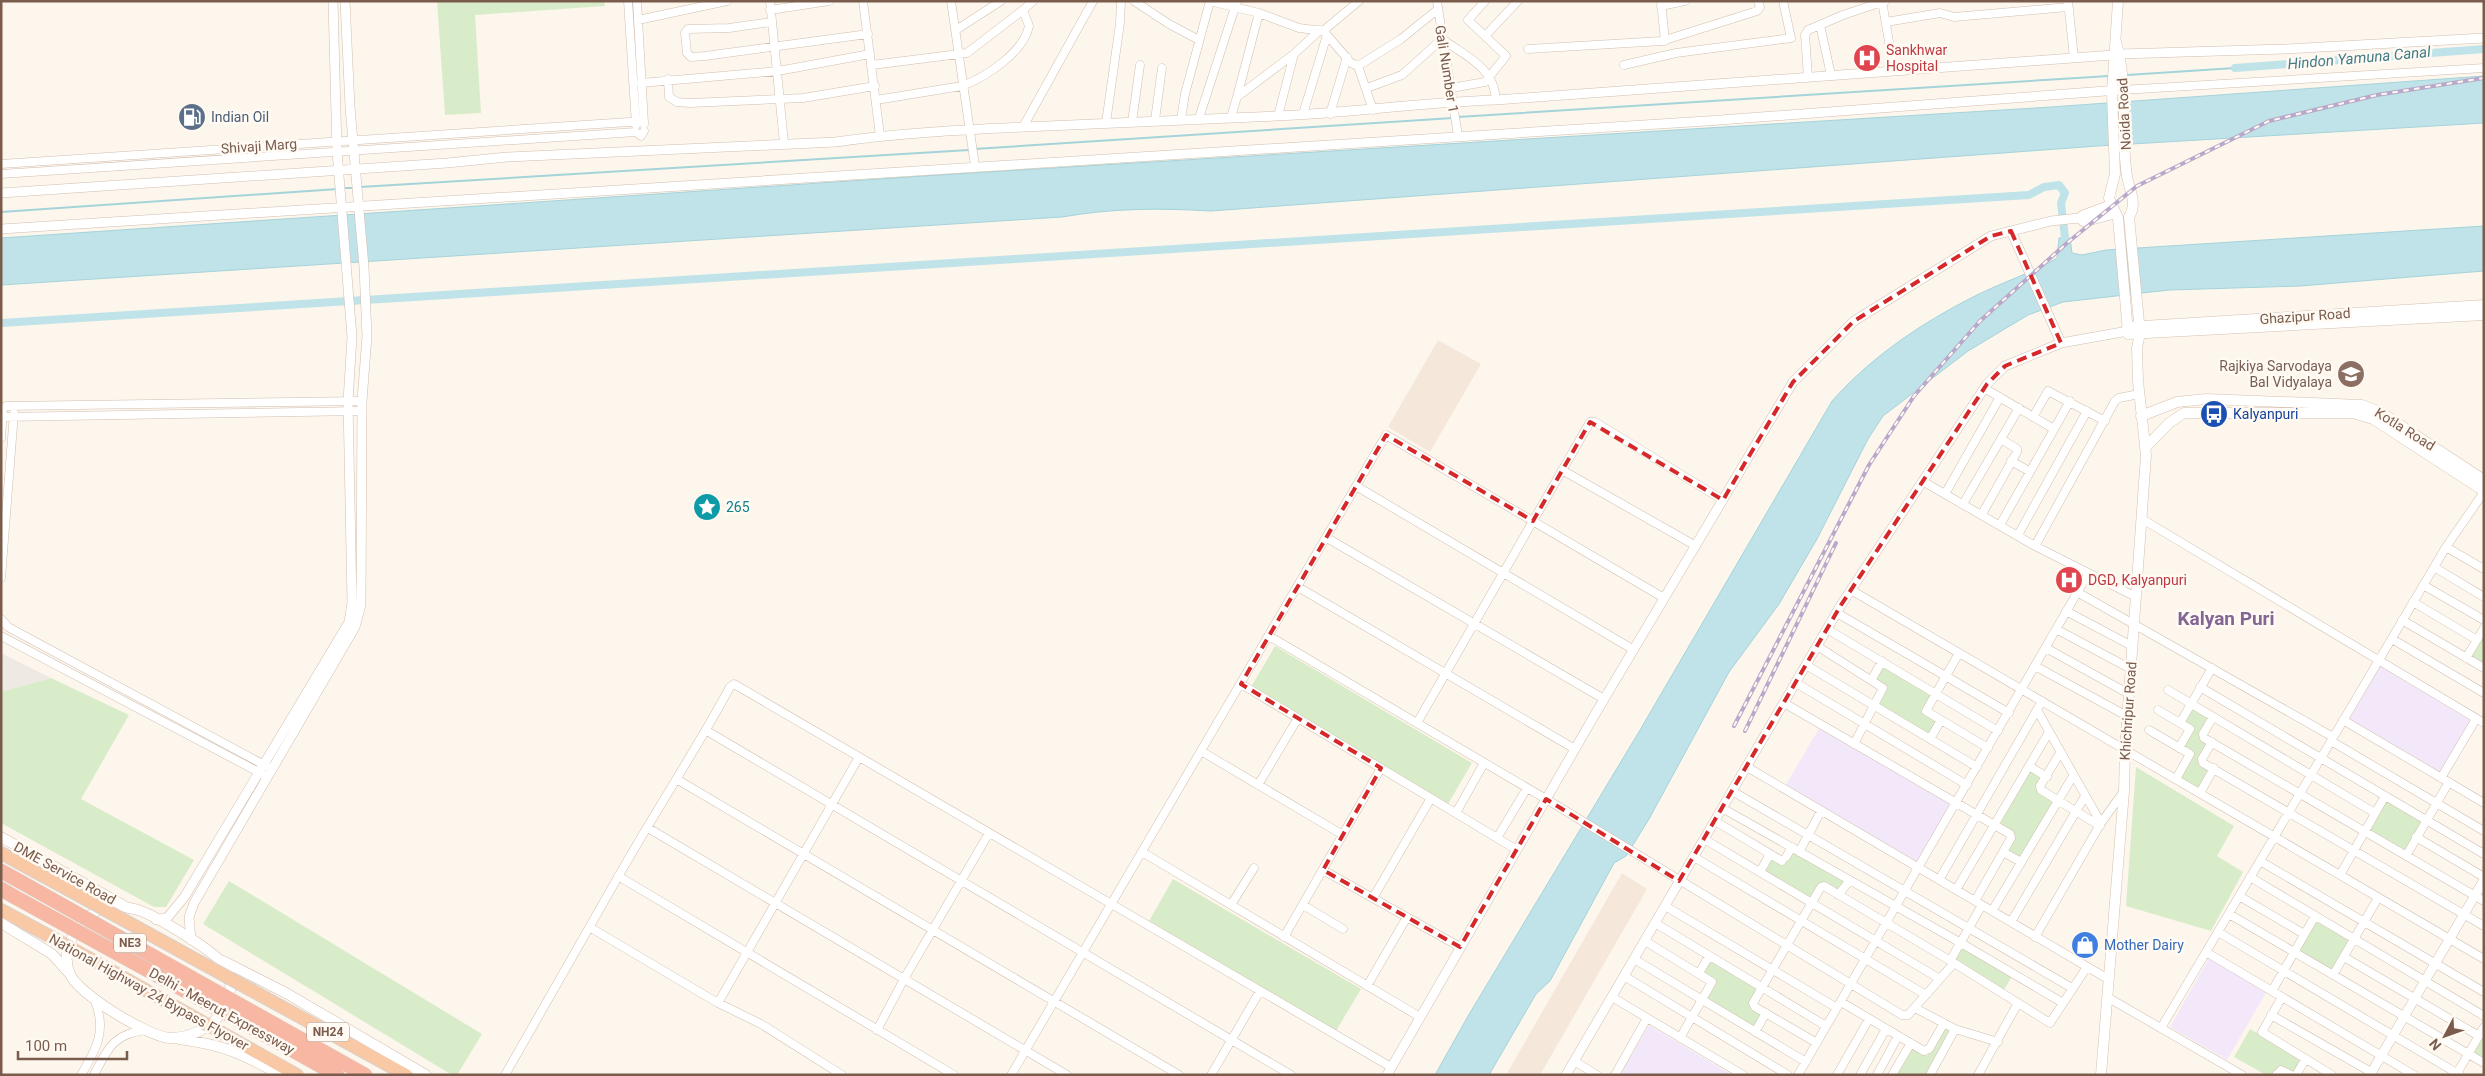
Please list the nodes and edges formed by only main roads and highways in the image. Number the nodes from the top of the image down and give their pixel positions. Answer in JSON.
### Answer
{"nodes":[{"id":1,"x":2118,"y":1,"type":"edge"},
{"id":2,"x":2120,"y":149,"type":"junction"},
{"id":3,"x":2113,"y":182,"type":"junction"},
{"id":4,"x":2130,"y":185,"type":"junction"},
{"id":5,"x":2114,"y":212,"type":"junction"},
{"id":6,"x":2129,"y":216,"type":"junction"},
{"id":7,"x":2133,"y":236,"type":"joint"},
{"id":8,"x":2484,"y":305,"type":"edge"},
{"id":9,"x":2484,"y":315,"type":"edge"},
{"id":10,"x":2139,"y":325,"type":"junction"},
{"id":11,"x":2127,"y":328,"type":"junction"},
{"id":12,"x":2137,"y":348,"type":"junction"},
{"id":13,"x":2177,"y":402,"type":"junction"},
{"id":14,"x":2179,"y":415,"type":"junction"},
{"id":15,"x":2141,"y":416,"type":"junction"},
{"id":16,"x":2389,"y":423,"type":"junction"},
{"id":17,"x":2145,"y":448,"type":"junction"},
{"id":18,"x":2484,"y":480,"type":"edge"},
{"id":19,"x":2484,"y":492,"type":"edge"},
{"id":20,"x":1,"y":837,"type":"edge"},
{"id":21,"x":1,"y":853,"type":"edge"},
{"id":22,"x":1,"y":871,"type":"edge"},
{"id":23,"x":7,"y":892,"type":"edge"},
{"id":24,"x":129,"y":908,"type":"junction"},
{"id":25,"x":1,"y":910,"type":"edge"},
{"id":26,"x":1,"y":923,"type":"edge"},
{"id":27,"x":222,"y":960,"type":"junction"},
{"id":28,"x":69,"y":973,"type":"junction"},
{"id":29,"x":169,"y":1038,"type":"junction"},
{"id":30,"x":281,"y":1075,"type":"edge"},
{"id":31,"x":297,"y":1075,"type":"edge"},
{"id":32,"x":337,"y":1075,"type":"edge"},
{"id":33,"x":365,"y":1075,"type":"edge"},
{"id":34,"x":406,"y":1075,"type":"edge"},
{"id":35,"x":426,"y":1075,"type":"edge"},
{"id":36,"x":2101,"y":1075,"type":"edge"}],
"edges":[{"from":1,"to":2,"type":"main road","name":"Noida Road"},
{"from":2,"to":3,"type":"main road","name":"Noida Road"},
{"from":2,"to":4,"type":"main road","name":"Noida Road"},
{"from":3,"to":4,"type":"main road"},
{"from":3,"to":5,"type":"main road","name":"Noida Road"},
{"from":4,"to":6,"type":"main road","name":"Noida Road"},
{"from":5,"to":6,"type":"main road"},
{"from":5,"to":11,"type":"main road","name":"Noida Road"},
{"from":6,"to":7,"type":"main road","name":"Noida Road"},
{"from":7,"to":10,"type":"main road","name":"Khichripur Road"},
{"from":8,"to":10,"type":"main road","name":"Ghazipur Road"},
{"from":9,"to":10,"type":"main road","name":"Ghazipur Road"},
{"from":10,"to":11,"type":"main road","name":"Ghazipur Road"},
{"from":10,"to":12,"type":"main road","name":"Khichripur Road"},
{"from":11,"to":12,"type":"main road","name":"Khichripur Road"},
{"from":12,"to":15,"type":"main road","name":"Khichripur Road"},
{"from":13,"to":14,"type":"main road"},
{"from":13,"to":15,"type":"main road","name":"Kotla Road"},
{"from":13,"to":16,"type":"main road","name":"Kotla Road"},
{"from":14,"to":16,"type":"main road","name":"Kotla Road"},
{"from":14,"to":17,"type":"main road","name":"Kotla Road"},
{"from":15,"to":17,"type":"main road","name":"Khichripur Road"},
{"from":16,"to":18,"type":"main road","name":"Kotla Road"},
{"from":16,"to":19,"type":"main road","name":"Kotla Road"},
{"from":17,"to":36,"type":"main road","name":"Khichripur Road"},
{"from":20,"to":24,"type":"main road","name":"DME Service Road"},
{"from":21,"to":34,"type":"highway","number":"NH24","bridge":true},
{"from":22,"to":33,"type":"highway","name":"Delhi - Meerut Expressway","number":"NE3","bridge":true},
{"from":23,"to":32,"type":"highway","name":"Delhi - Meerut Expressway","number":"NE3","bridge":true},
{"from":24,"to":27,"type":"main road"},
{"from":24,"to":28,"type":"main road"},
{"from":25,"to":31,"type":"highway","name":"National Highway 24 Bypass Flyover","bridge":true},
{"from":26,"to":28,"type":"main road"},
{"from":27,"to":29,"type":"main road"},
{"from":27,"to":35,"type":"main road"},
{"from":28,"to":29,"type":"main road"},
{"from":29,"to":30,"type":"main road"}]}
